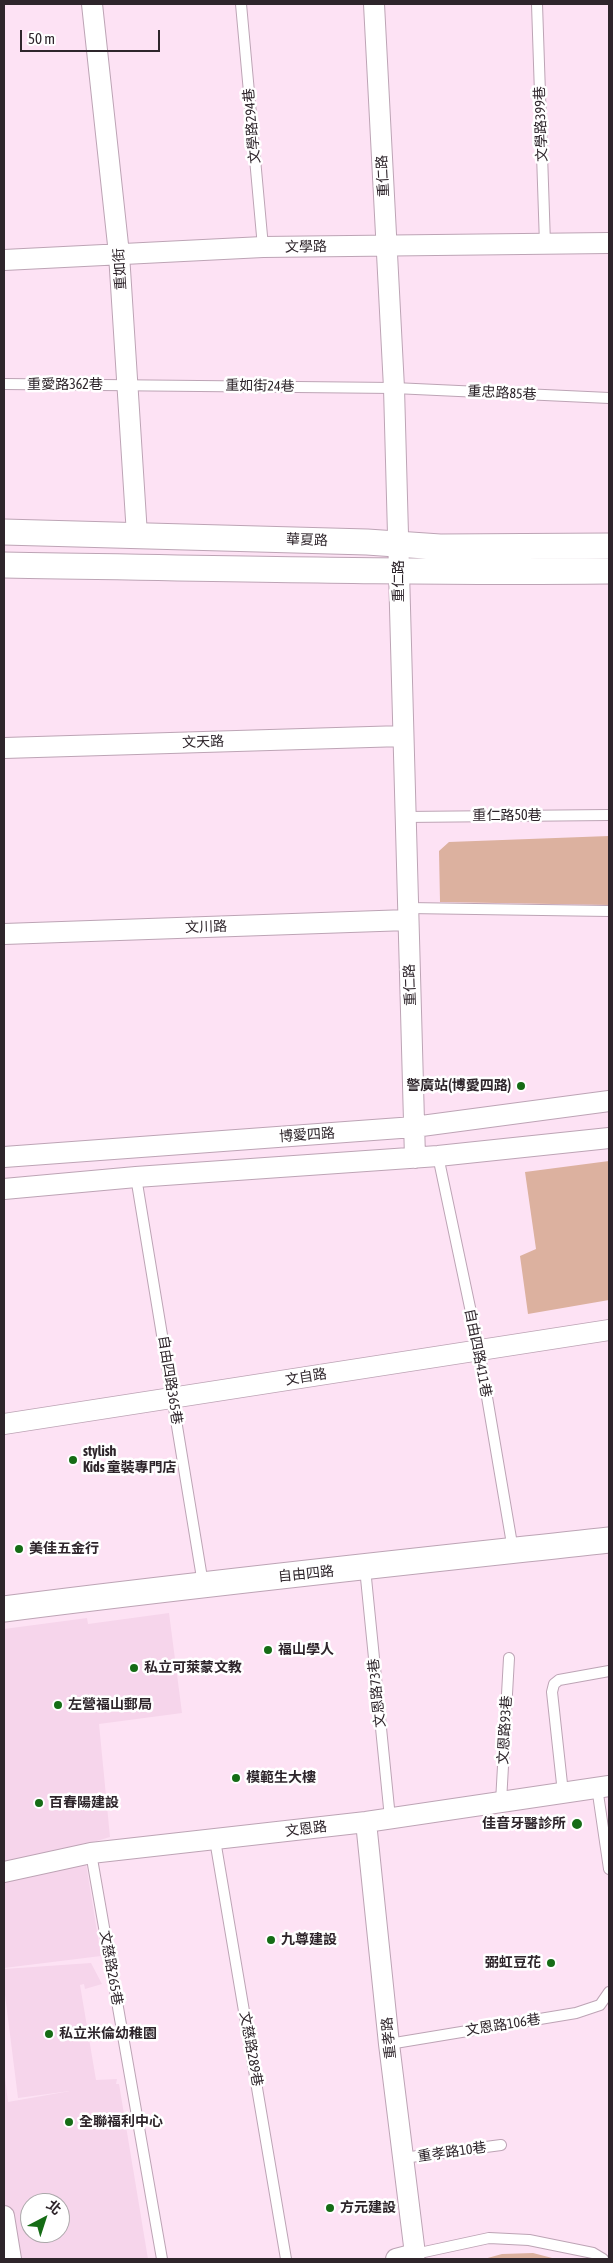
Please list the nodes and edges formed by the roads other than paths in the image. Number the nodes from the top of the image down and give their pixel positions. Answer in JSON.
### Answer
{"nodes":[{"id":1,"x":92,"y":4,"type":"edge"},
{"id":2,"x":241,"y":4,"type":"edge"},
{"id":3,"x":374,"y":4,"type":"edge"},
{"id":4,"x":537,"y":4,"type":"edge"},
{"id":5,"x":545,"y":244,"type":"junction"},
{"id":6,"x":609,"y":244,"type":"edge"},
{"id":7,"x":386,"y":245,"type":"junction"},
{"id":8,"x":263,"y":247,"type":"junction"},
{"id":9,"x":119,"y":254,"type":"junction"},
{"id":10,"x":4,"y":260,"type":"edge"},
{"id":11,"x":4,"y":384,"type":"edge"},
{"id":12,"x":127,"y":385,"type":"junction"},
{"id":13,"x":394,"y":388,"type":"junction"},
{"id":14,"x":609,"y":398,"type":"edge"},
{"id":15,"x":4,"y":532,"type":"edge"},
{"id":16,"x":137,"y":534,"type":"junction"},
{"id":17,"x":399,"y":545,"type":"junction"},
{"id":18,"x":609,"y":546,"type":"edge"},
{"id":19,"x":4,"y":565,"type":"edge"},
{"id":20,"x":609,"y":571,"type":"edge"},
{"id":21,"x":399,"y":572,"type":"junction"},
{"id":22,"x":403,"y":736,"type":"junction"},
{"id":23,"x":4,"y":748,"type":"edge"},
{"id":24,"x":609,"y":816,"type":"edge"},
{"id":25,"x":405,"y":817,"type":"junction"},
{"id":26,"x":609,"y":911,"type":"edge"},
{"id":27,"x":408,"y":914,"type":"junction"},
{"id":28,"x":4,"y":934,"type":"edge"},
{"id":29,"x":609,"y":1101,"type":"edge"},
{"id":30,"x":414,"y":1128,"type":"junction"},
{"id":31,"x":609,"y":1138,"type":"edge"},
{"id":32,"x":438,"y":1156,"type":"junction"},
{"id":33,"x":4,"y":1157,"type":"edge"},
{"id":34,"x":414,"y":1158,"type":"junction"},
{"id":35,"x":136,"y":1177,"type":"junction"},
{"id":36,"x":4,"y":1189,"type":"edge"},
{"id":37,"x":609,"y":1330,"type":"edge"},
{"id":38,"x":478,"y":1350,"type":"junction"},
{"id":39,"x":173,"y":1398,"type":"junction"},
{"id":40,"x":4,"y":1424,"type":"edge"},
{"id":41,"x":609,"y":1540,"type":"edge"},
{"id":42,"x":514,"y":1551,"type":"junction"},
{"id":43,"x":365,"y":1568,"type":"junction"},
{"id":44,"x":203,"y":1584,"type":"junction"},
{"id":45,"x":4,"y":1609,"type":"edge"},
{"id":46,"x":509,"y":1658,"type":"dead end"},
{"id":47,"x":609,"y":1671,"type":"edge"},
{"id":48,"x":603,"y":1787,"type":"edge"},
{"id":49,"x":563,"y":1793,"type":"junction"},
{"id":50,"x":501,"y":1802,"type":"junction"},
{"id":51,"x":390,"y":1818,"type":"junction"},
{"id":52,"x":366,"y":1822,"type":"junction"},
{"id":53,"x":215,"y":1840,"type":"junction"},
{"id":54,"x":91,"y":1853,"type":"junction"},
{"id":55,"x":609,"y":1870,"type":"edge"},
{"id":56,"x":4,"y":1872,"type":"edge"},
{"id":57,"x":609,"y":1992,"type":"edge"},
{"id":58,"x":389,"y":2044,"type":"junction"},
{"id":59,"x":501,"y":2146,"type":"dead end"},
{"id":60,"x":403,"y":2158,"type":"junction"},
{"id":61,"x":4,"y":2216,"type":"edge"},
{"id":62,"x":406,"y":2257,"type":"edge"},
{"id":63,"x":11,"y":2259,"type":"edge"},
{"id":64,"x":162,"y":2259,"type":"edge"},
{"id":65,"x":286,"y":2259,"type":"edge"},
{"id":66,"x":603,"y":2259,"type":"edge"}],
"edges":[{"from":1,"to":9,"type":"street","name":"重如街"},
{"from":2,"to":8,"type":"lane","name":"文學路294巷"},
{"from":3,"to":7,"type":"street","name":"重仁路"},
{"from":4,"to":5,"type":"lane","name":"文學路399巷"},
{"from":5,"to":6,"type":"street","name":"文學路"},
{"from":5,"to":7,"type":"street","name":"文學路"},
{"from":7,"to":8,"type":"street","name":"文學路"},
{"from":7,"to":13,"type":"street","name":"重仁路"},
{"from":8,"to":9,"type":"street","name":"文學路"},
{"from":9,"to":10,"type":"street","name":"文學路"},
{"from":9,"to":12,"type":"street","name":"重如街"},
{"from":11,"to":12,"type":"lane","name":"重愛路362巷"},
{"from":12,"to":13,"type":"lane","name":"重如街24巷"},
{"from":12,"to":16,"type":"street","name":"重如街"},
{"from":13,"to":14,"type":"lane","name":"重忠路85巷"},
{"from":13,"to":17,"type":"street","name":"重仁路"},
{"from":15,"to":16,"type":"street","name":"華夏路"},
{"from":16,"to":17,"type":"street","name":"華夏路"},
{"from":17,"to":18,"type":"street","name":"華夏路"},
{"from":17,"to":21,"type":"street","name":"重仁路"},
{"from":19,"to":21,"type":"street","name":"華夏路"},
{"from":20,"to":21,"type":"street","name":"華夏路"},
{"from":21,"to":22,"type":"street","name":"重仁路"},
{"from":22,"to":23,"type":"street","name":"文天路"},
{"from":22,"to":25,"type":"street","name":"重仁路"},
{"from":24,"to":25,"type":"lane","name":"重仁路50巷"},
{"from":25,"to":27,"type":"street","name":"重仁路"},
{"from":26,"to":27,"type":"lane"},
{"from":27,"to":28,"type":"street","name":"文川路"},
{"from":27,"to":30,"type":"street","name":"重仁路"},
{"from":29,"to":30,"type":"street","name":"博愛四路"},
{"from":30,"to":33,"type":"street","name":"博愛四路"},
{"from":30,"to":34,"type":"street","name":"重仁路"},
{"from":31,"to":32,"type":"street"},
{"from":32,"to":34,"type":"street"},
{"from":32,"to":38,"type":"lane","name":"自由四路411巷"},
{"from":34,"to":35,"type":"street"},
{"from":35,"to":36,"type":"street"},
{"from":35,"to":39,"type":"lane","name":"自由四路365巷"},
{"from":37,"to":38,"type":"street","name":"文自路"},
{"from":38,"to":39,"type":"street","name":"文自路"},
{"from":38,"to":42,"type":"lane","name":"自由四路411巷"},
{"from":39,"to":40,"type":"street","name":"文自路"},
{"from":39,"to":44,"type":"lane","name":"自由四路365巷"},
{"from":41,"to":42,"type":"street","name":"自由四路"},
{"from":42,"to":43,"type":"street","name":"自由四路"},
{"from":43,"to":44,"type":"street","name":"自由四路"},
{"from":43,"to":51,"type":"lane","name":"文恩路73巷"},
{"from":44,"to":45,"type":"street","name":"自由四路"},
{"from":46,"to":50,"type":"lane","name":"文恩路93巷"},
{"from":47,"to":49,"type":"lane"},
{"from":48,"to":49,"type":"street","name":"文恩路"},
{"from":48,"to":55,"type":"lane"},
{"from":49,"to":50,"type":"street","name":"文恩路"},
{"from":50,"to":51,"type":"street","name":"文恩路"},
{"from":51,"to":52,"type":"street","name":"文恩路"},
{"from":52,"to":53,"type":"street","name":"文恩路"},
{"from":52,"to":58,"type":"street","name":"重孝路"},
{"from":53,"to":54,"type":"street","name":"文恩路"},
{"from":53,"to":65,"type":"lane","name":"文慈路289巷"},
{"from":54,"to":56,"type":"street","name":"文恩路"},
{"from":54,"to":64,"type":"lane","name":"文慈路265巷"},
{"from":57,"to":58,"type":"lane","name":"文恩路106巷"},
{"from":58,"to":60,"type":"street","name":"重孝路"},
{"from":59,"to":60,"type":"lane","name":"重孝路10巷"},
{"from":60,"to":62,"type":"street","name":"重孝路"},
{"from":61,"to":63,"type":"street"},
{"from":62,"to":66,"type":"lane"}]}
